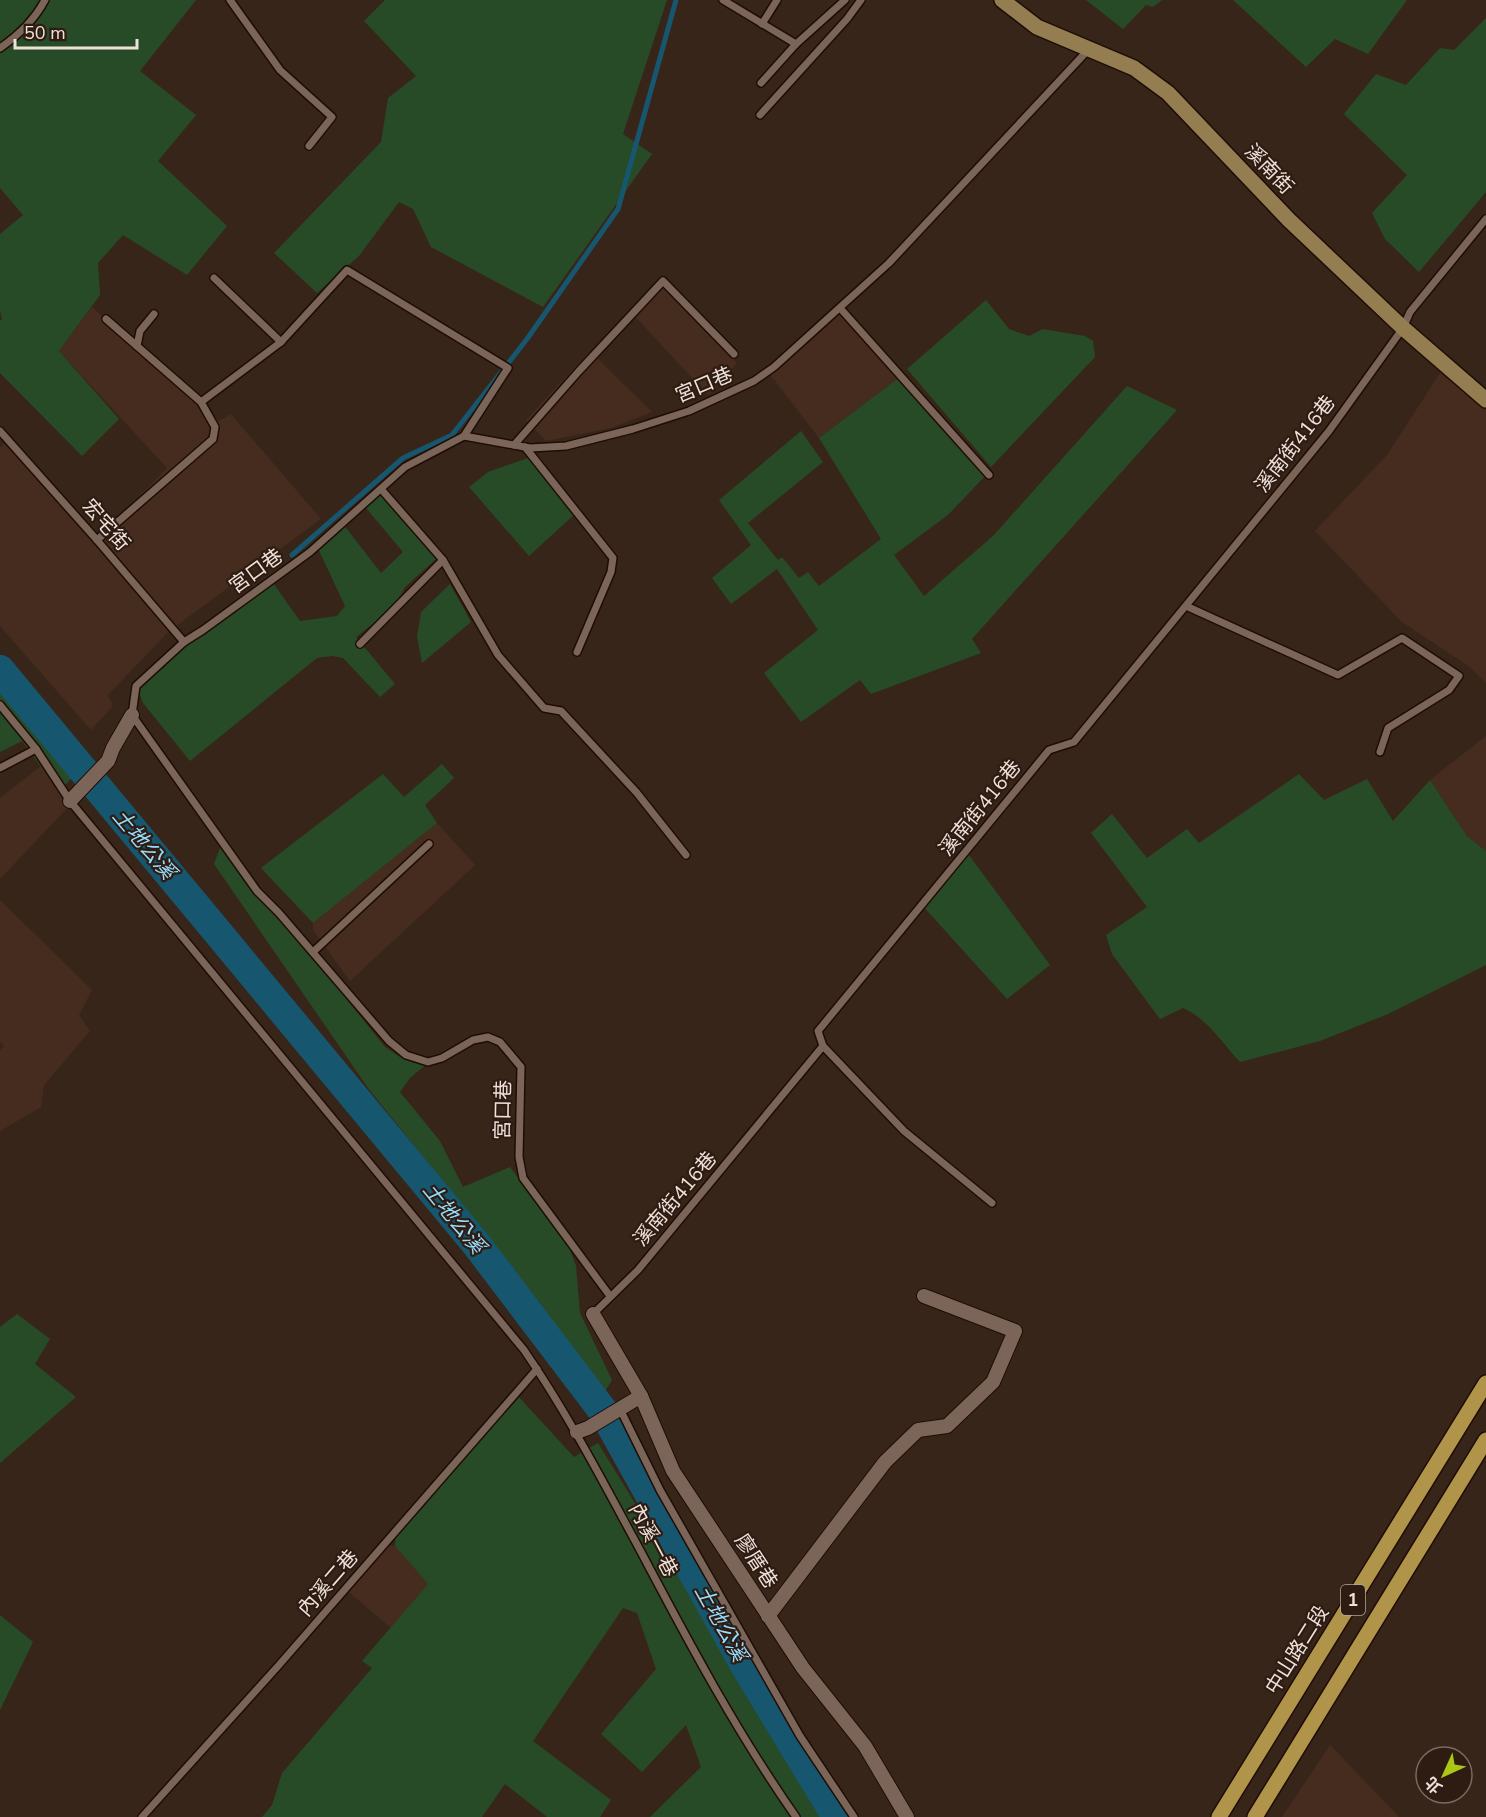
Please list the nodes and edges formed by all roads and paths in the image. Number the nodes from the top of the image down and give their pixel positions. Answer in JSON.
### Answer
{"nodes":[{"id":1,"x":45,"y":0,"type":"edge"},
{"id":2,"x":230,"y":0,"type":"edge"},
{"id":3,"x":723,"y":0,"type":"edge"},
{"id":4,"x":777,"y":0,"type":"edge"},
{"id":5,"x":845,"y":0,"type":"edge"},
{"id":6,"x":861,"y":0,"type":"edge"},
{"id":7,"x":1002,"y":0,"type":"edge"},
{"id":8,"x":762,"y":24,"type":"junction"},
{"id":9,"x":796,"y":44,"type":"junction"},
{"id":10,"x":0,"y":48,"type":"edge"},
{"id":11,"x":1090,"y":48,"type":"junction"},
{"id":12,"x":761,"y":83,"type":"dead end"},
{"id":13,"x":760,"y":115,"type":"dead end"},
{"id":14,"x":309,"y":146,"type":"dead end"},
{"id":15,"x":1486,"y":219,"type":"edge"},
{"id":16,"x":214,"y":278,"type":"dead end"},
{"id":17,"x":840,"y":308,"type":"junction"},
{"id":18,"x":154,"y":314,"type":"dead end"},
{"id":19,"x":106,"y":319,"type":"dead end"},
{"id":20,"x":1403,"y":328,"type":"junction"},
{"id":21,"x":281,"y":342,"type":"junction"},
{"id":22,"x":137,"y":346,"type":"junction"},
{"id":23,"x":734,"y":354,"type":"dead end"},
{"id":24,"x":1486,"y":400,"type":"edge"},
{"id":25,"x":201,"y":402,"type":"junction"},
{"id":26,"x":0,"y":431,"type":"edge"},
{"id":27,"x":464,"y":436,"type":"junction"},
{"id":28,"x":514,"y":445,"type":"junction"},
{"id":29,"x":525,"y":447,"type":"junction"},
{"id":30,"x":989,"y":475,"type":"dead end"},
{"id":31,"x":381,"y":489,"type":"junction"},
{"id":32,"x":98,"y":540,"type":"junction"},
{"id":33,"x":443,"y":560,"type":"junction"},
{"id":34,"x":1186,"y":606,"type":"junction"},
{"id":35,"x":184,"y":642,"type":"junction"},
{"id":36,"x":360,"y":644,"type":"dead end"},
{"id":37,"x":577,"y":652,"type":"dead end"},
{"id":38,"x":0,"y":705,"type":"edge"},
{"id":39,"x":132,"y":716,"type":"junction"},
{"id":40,"x":36,"y":749,"type":"junction"},
{"id":41,"x":1380,"y":752,"type":"dead end"},
{"id":42,"x":0,"y":768,"type":"edge"},
{"id":43,"x":70,"y":801,"type":"junction"},
{"id":44,"x":429,"y":843,"type":"dead end"},
{"id":45,"x":686,"y":855,"type":"dead end"},
{"id":46,"x":313,"y":952,"type":"junction"},
{"id":47,"x":824,"y":1046,"type":"junction"},
{"id":48,"x":993,"y":1203,"type":"dead end"},
{"id":49,"x":610,"y":1296,"type":"junction"},
{"id":50,"x":924,"y":1296,"type":"dead end"},
{"id":51,"x":593,"y":1314,"type":"joint"},
{"id":52,"x":537,"y":1369,"type":"junction"},
{"id":53,"x":1486,"y":1383,"type":"edge"},
{"id":54,"x":641,"y":1396,"type":"junction"},
{"id":55,"x":620,"y":1409,"type":"junction"},
{"id":56,"x":582,"y":1430,"type":"junction"},
{"id":57,"x":1486,"y":1440,"type":"edge"},
{"id":58,"x":768,"y":1616,"type":"junction"},
{"id":59,"x":142,"y":1817,"type":"edge"},
{"id":60,"x":796,"y":1817,"type":"edge"},
{"id":61,"x":854,"y":1817,"type":"edge"},
{"id":62,"x":907,"y":1817,"type":"edge"},
{"id":63,"x":1219,"y":1817,"type":"edge"},
{"id":64,"x":1255,"y":1817,"type":"edge"}],
"edges":[{"from":1,"to":10,"type":"lane"},
{"from":2,"to":14,"type":"lane"},
{"from":3,"to":8,"type":"lane"},
{"from":4,"to":8,"type":"lane"},
{"from":5,"to":9,"type":"lane"},
{"from":6,"to":13,"type":"lane"},
{"from":7,"to":11,"type":"street","name":"溪南街"},
{"from":8,"to":9,"type":"lane"},
{"from":9,"to":12,"type":"lane"},
{"from":11,"to":17,"type":"lane","name":"宮口巷"},
{"from":11,"to":20,"type":"street","name":"溪南街"},
{"from":15,"to":20,"type":"lane","name":"溪南街416巷"},
{"from":16,"to":21,"type":"lane"},
{"from":17,"to":29,"type":"lane","name":"宮口巷"},
{"from":17,"to":30,"type":"lane"},
{"from":18,"to":22,"type":"lane"},
{"from":19,"to":22,"type":"lane"},
{"from":20,"to":24,"type":"street","name":"溪南街"},
{"from":20,"to":34,"type":"lane","name":"溪南街416巷"},
{"from":21,"to":25,"type":"lane"},
{"from":21,"to":27,"type":"lane"},
{"from":22,"to":25,"type":"lane"},
{"from":23,"to":28,"type":"lane"},
{"from":25,"to":32,"type":"lane"},
{"from":26,"to":32,"type":"lane","name":"宏宅街"},
{"from":27,"to":28,"type":"lane","name":"宮口巷"},
{"from":27,"to":31,"type":"lane","name":"宮口巷"},
{"from":28,"to":29,"type":"lane","name":"宮口巷"},
{"from":29,"to":37,"type":"lane"},
{"from":31,"to":33,"type":"lane"},
{"from":31,"to":35,"type":"lane","name":"宮口巷"},
{"from":32,"to":35,"type":"lane","name":"宏宅街"},
{"from":33,"to":36,"type":"lane"},
{"from":33,"to":45,"type":"lane"},
{"from":34,"to":41,"type":"lane"},
{"from":34,"to":47,"type":"lane","name":"溪南街416巷"},
{"from":35,"to":39,"type":"lane","name":"宮口巷"},
{"from":38,"to":40,"type":"lane","name":"內溪一巷"},
{"from":39,"to":43,"type":"street"},
{"from":39,"to":46,"type":"lane","name":"宮口巷"},
{"from":40,"to":42,"type":"lane"},
{"from":40,"to":43,"type":"lane","name":"內溪一巷"},
{"from":43,"to":52,"type":"lane","name":"內溪一巷"},
{"from":44,"to":46,"type":"lane"},
{"from":46,"to":49,"type":"lane","name":"宮口巷"},
{"from":47,"to":48,"type":"lane"},
{"from":47,"to":49,"type":"lane","name":"溪南街416巷"},
{"from":49,"to":51,"type":"lane","name":"溪南街416巷"},
{"from":50,"to":58,"type":"street"},
{"from":51,"to":54,"type":"street","name":"廖厝巷"},
{"from":52,"to":56,"type":"lane","name":"內溪一巷"},
{"from":52,"to":59,"type":"lane","name":"內溪二巷"},
{"from":53,"to":63,"type":"main road","name":"中山路二段","number":"1"},
{"from":54,"to":55,"type":"street"},
{"from":54,"to":58,"type":"street","name":"廖厝巷"},
{"from":55,"to":56,"type":"street"},
{"from":55,"to":61,"type":"lane"},
{"from":56,"to":60,"type":"lane","name":"內溪一巷"},
{"from":57,"to":64,"type":"main road","number":"1"},
{"from":58,"to":62,"type":"street","name":"廖厝巷"}]}
